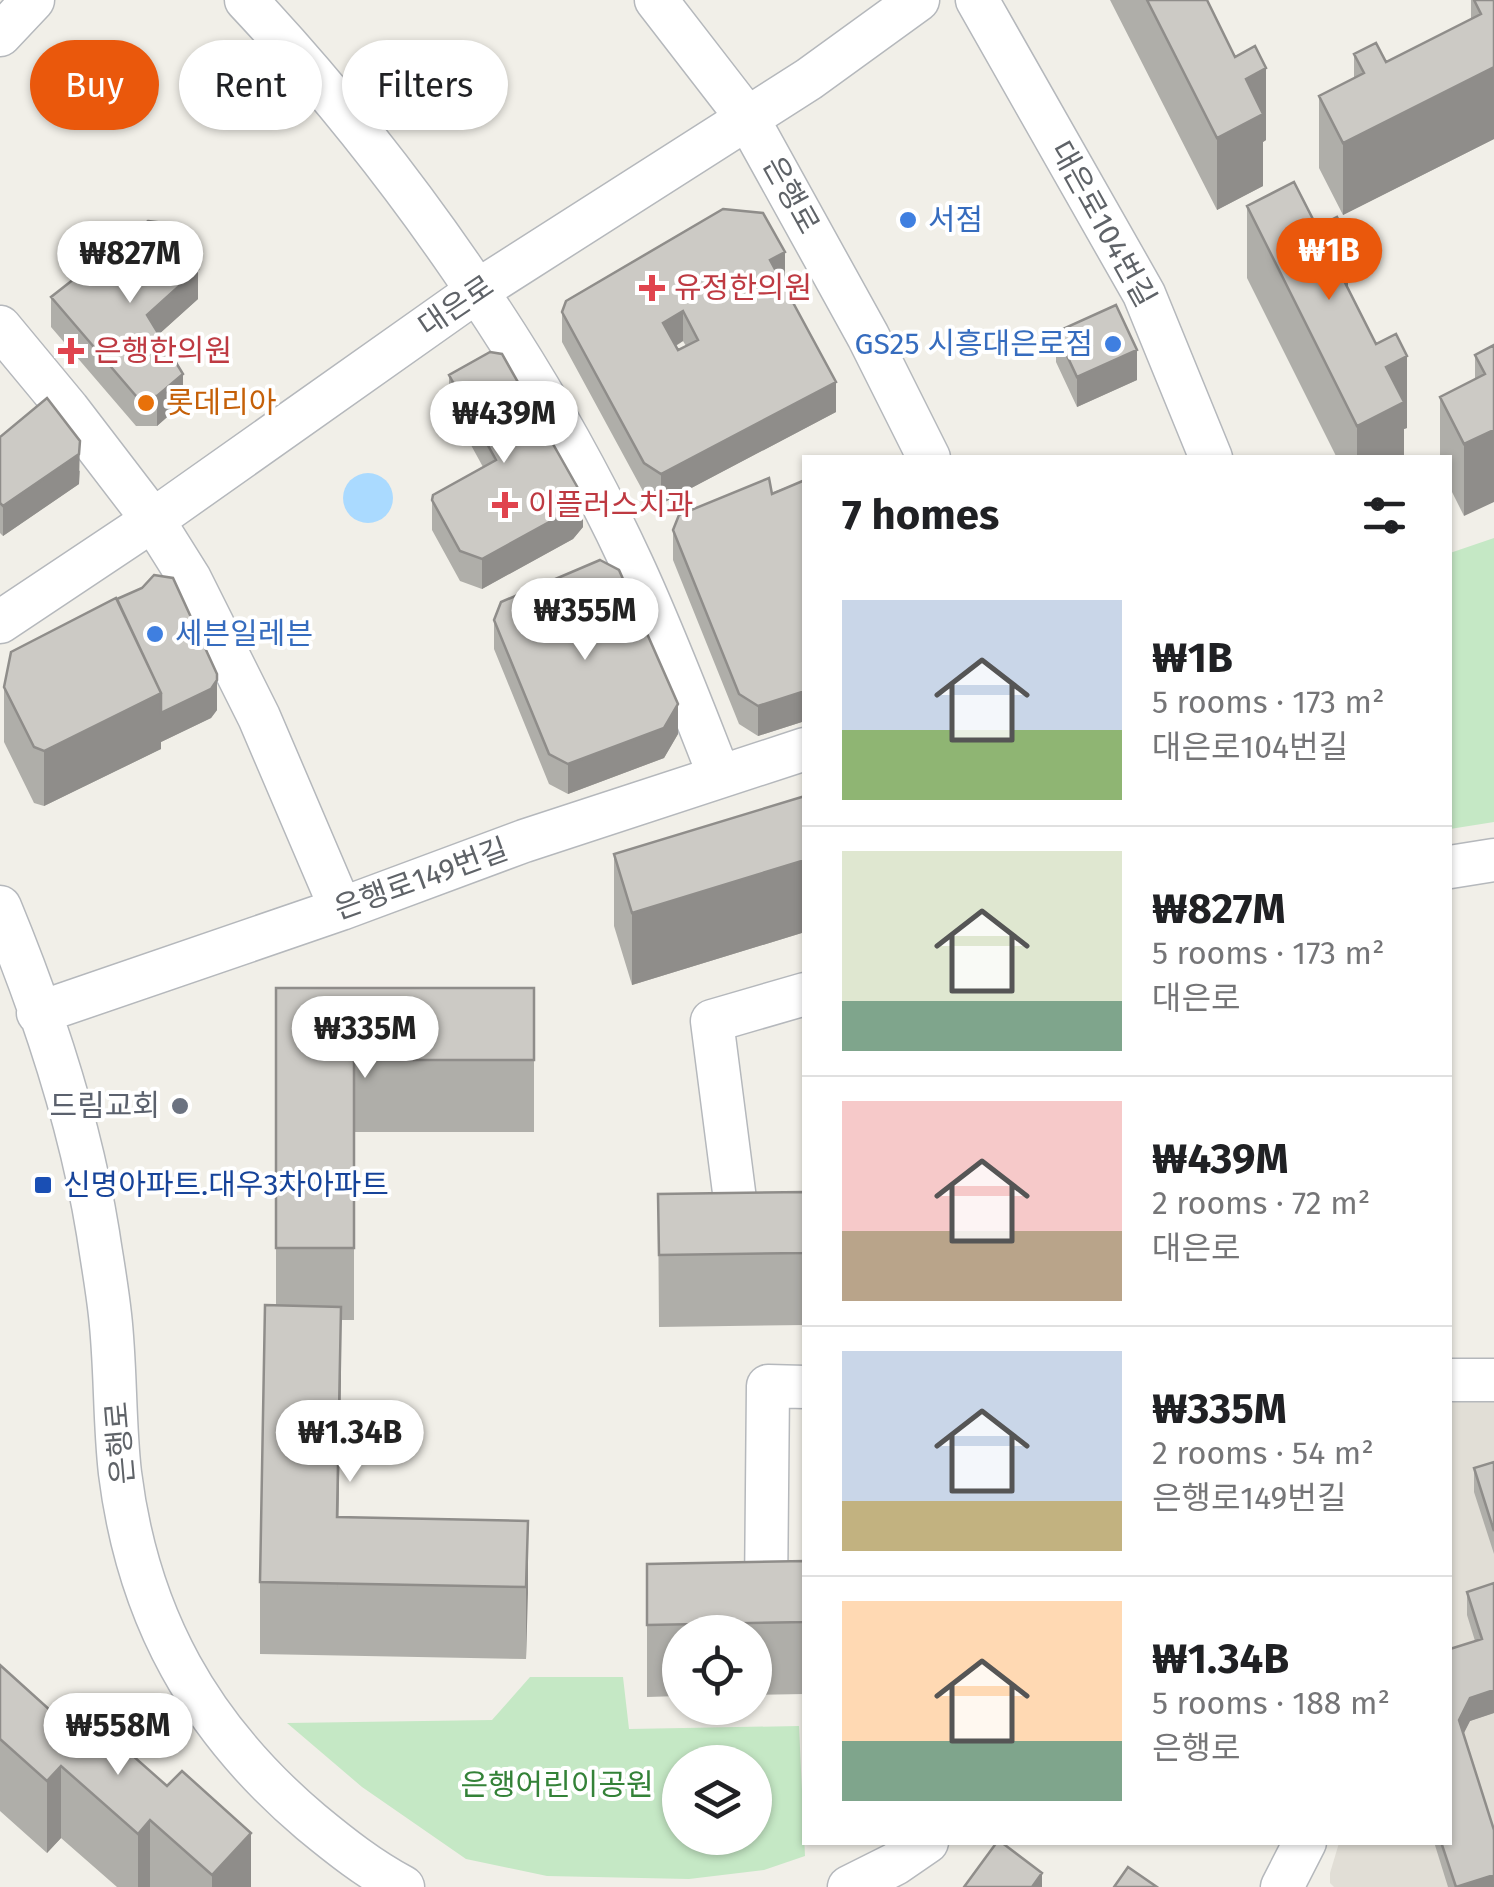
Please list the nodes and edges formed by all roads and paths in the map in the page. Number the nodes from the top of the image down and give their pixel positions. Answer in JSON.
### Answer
{"nodes":[{"id":1,"x":33,"y":0,"type":"edge"},
{"id":2,"x":246,"y":0,"type":"edge"},
{"id":3,"x":656,"y":0,"type":"edge"},
{"id":4,"x":918,"y":0,"type":"edge"},
{"id":5,"x":977,"y":0,"type":"edge"},
{"id":6,"x":0,"y":35,"type":"edge"},
{"id":7,"x":748,"y":118,"type":"junction"},
{"id":8,"x":478,"y":291,"type":"junction"},
{"id":9,"x":0,"y":327,"type":"edge"},
{"id":10,"x":928,"y":455,"type":"edge"},
{"id":11,"x":1210,"y":455,"type":"edge"},
{"id":12,"x":153,"y":520,"type":"junction"},
{"id":13,"x":0,"y":622,"type":"edge"},
{"id":14,"x":802,"y":750,"type":"edge"},
{"id":15,"x":719,"y":775,"type":"junction"},
{"id":16,"x":1494,"y":860,"type":"edge"},
{"id":17,"x":1452,"y":867,"type":"edge"},
{"id":18,"x":0,"y":908,"type":"edge"},
{"id":19,"x":341,"y":909,"type":"junction"},
{"id":20,"x":802,"y":995,"type":"edge"},
{"id":21,"x":38,"y":1013,"type":"junction"},
{"id":22,"x":802,"y":1227,"type":"edge"},
{"id":23,"x":1452,"y":1380,"type":"edge"},
{"id":24,"x":1494,"y":1380,"type":"edge"},
{"id":25,"x":802,"y":1387,"type":"edge"},
{"id":26,"x":802,"y":1596,"type":"edge"},
{"id":27,"x":296,"y":1810,"type":"junction"},
{"id":28,"x":922,"y":1845,"type":"edge"},
{"id":29,"x":1303,"y":1845,"type":"edge"},
{"id":30,"x":342,"y":1887,"type":"edge"},
{"id":31,"x":403,"y":1887,"type":"edge"},
{"id":32,"x":849,"y":1887,"type":"edge"},
{"id":33,"x":1282,"y":1887,"type":"edge"}],
"edges":[{"from":1,"to":6,"type":"street"},
{"from":2,"to":8,"type":"street"},
{"from":3,"to":7,"type":"street","name":"은행로"},
{"from":4,"to":7,"type":"street","name":"대은로"},
{"from":5,"to":11,"type":"street","name":"대은로104번길"},
{"from":7,"to":8,"type":"street","name":"대은로"},
{"from":7,"to":10,"type":"street","name":"은행로"},
{"from":8,"to":12,"type":"street","name":"대은로"},
{"from":8,"to":15,"type":"street"},
{"from":9,"to":12,"type":"street"},
{"from":12,"to":13,"type":"street","name":"대은로"},
{"from":12,"to":19,"type":"street"},
{"from":14,"to":15,"type":"street","name":"은행로149번길"},
{"from":15,"to":19,"type":"street","name":"은행로149번길"},
{"from":16,"to":17,"type":"street"},
{"from":18,"to":21,"type":"street","name":"은행로"},
{"from":19,"to":21,"type":"street","name":"은행로149번길"},
{"from":20,"to":22,"type":"street"},
{"from":21,"to":27,"type":"street","name":"은행로"},
{"from":23,"to":24,"type":"street"},
{"from":25,"to":26,"type":"street"},
{"from":27,"to":30,"type":"street"},
{"from":27,"to":31,"type":"street","name":"은행로"},
{"from":28,"to":32,"type":"street"},
{"from":29,"to":33,"type":"street"}]}
